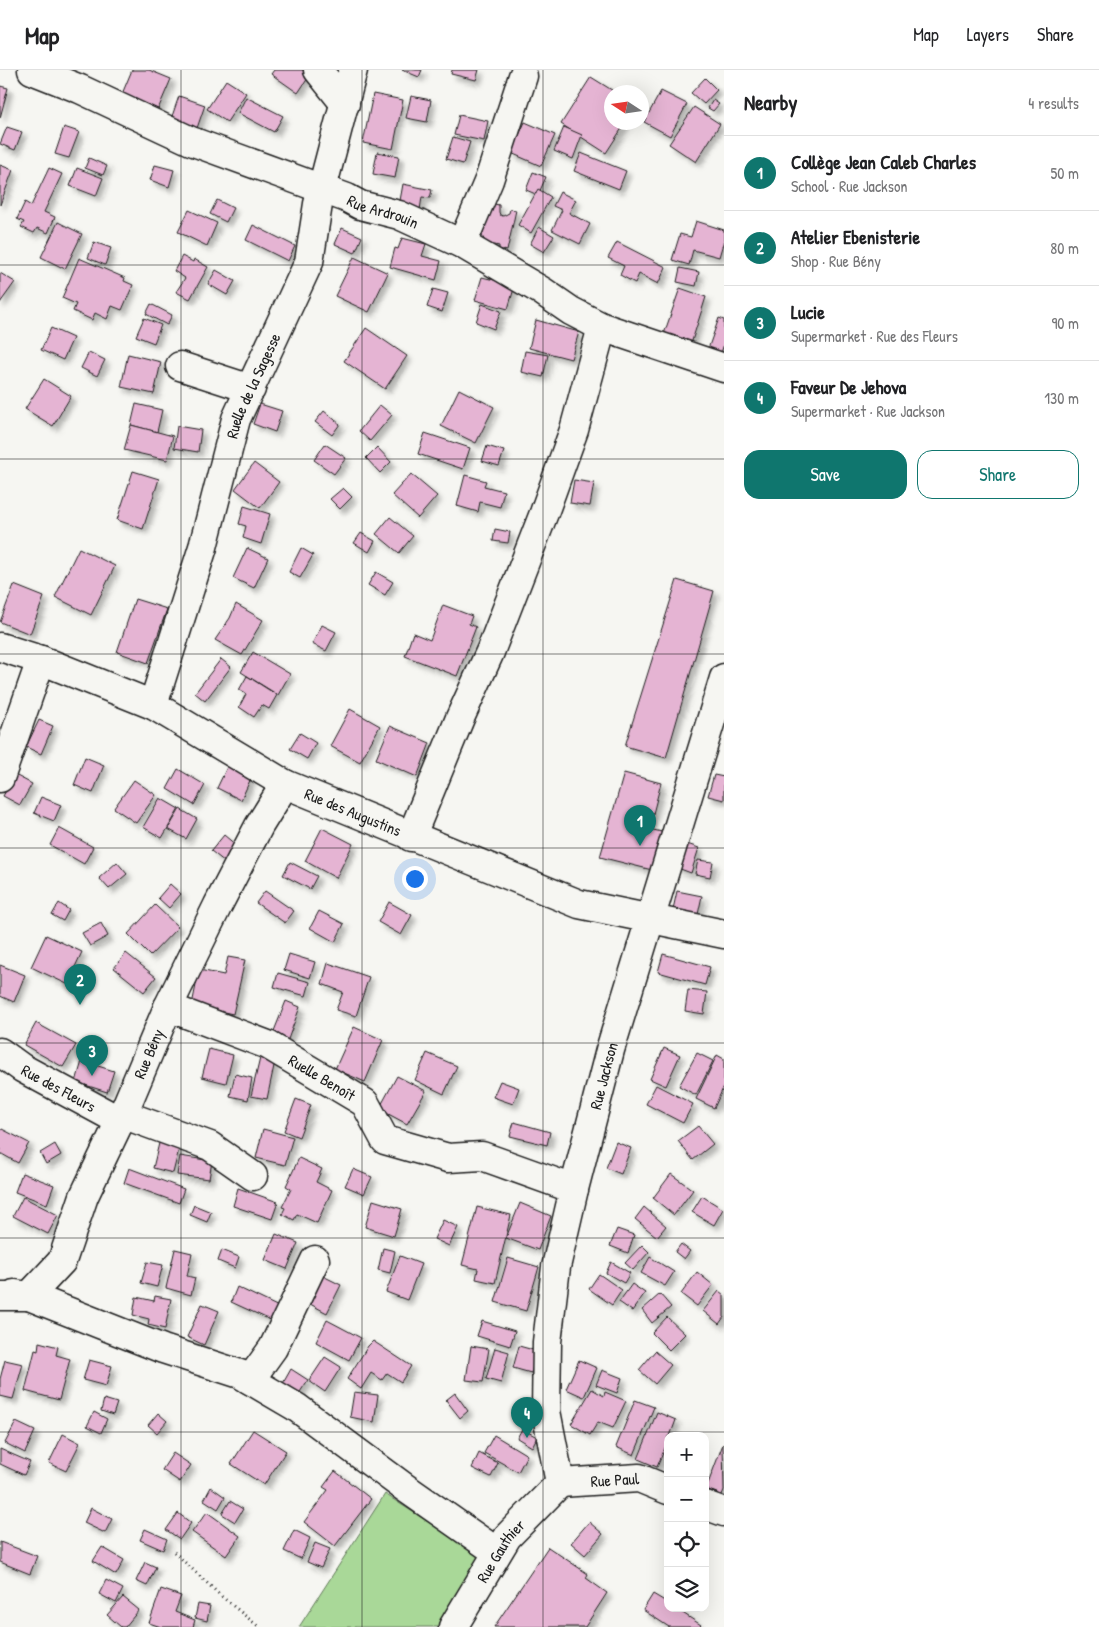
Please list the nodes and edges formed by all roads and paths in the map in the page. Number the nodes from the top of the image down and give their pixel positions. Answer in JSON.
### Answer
{"nodes":[{"id":1,"x":32,"y":70,"type":"edge"},
{"id":2,"x":318,"y":70,"type":"edge"},
{"id":3,"x":353,"y":70,"type":"edge"},
{"id":4,"x":522,"y":76,"type":"dead end"},
{"id":5,"x":345,"y":104,"type":"junction"},
{"id":6,"x":322,"y":189,"type":"junction"},
{"id":7,"x":462,"y":244,"type":"junction"},
{"id":8,"x":602,"y":326,"type":"junction"},
{"id":9,"x":180,"y":366,"type":"dead end"},
{"id":10,"x":724,"y":368,"type":"edge"},
{"id":11,"x":251,"y":389,"type":"junction"},
{"id":12,"x":0,"y":647,"type":"edge"},
{"id":13,"x":41,"y":660,"type":"junction"},
{"id":14,"x":724,"y":678,"type":"edge"},
{"id":15,"x":153,"y":705,"type":"junction"},
{"id":16,"x":0,"y":778,"type":"edge"},
{"id":17,"x":285,"y":784,"type":"junction"},
{"id":18,"x":411,"y":837,"type":"junction"},
{"id":19,"x":650,"y":918,"type":"junction"},
{"id":20,"x":724,"y":934,"type":"edge"},
{"id":21,"x":168,"y":1007,"type":"junction"},
{"id":22,"x":0,"y":1052,"type":"edge"},
{"id":23,"x":121,"y":1117,"type":"junction"},
{"id":24,"x":253,"y":1176,"type":"dead end"},
{"id":25,"x":574,"y":1189,"type":"junction"},
{"id":26,"x":315,"y":1260,"type":"dead end"},
{"id":27,"x":0,"y":1291,"type":"edge"},
{"id":28,"x":0,"y":1296,"type":"edge"},
{"id":29,"x":29,"y":1296,"type":"junction"},
{"id":30,"x":250,"y":1380,"type":"junction"},
{"id":31,"x":560,"y":1483,"type":"junction"},
{"id":32,"x":664,"y":1488,"type":"edge"},
{"id":33,"x":709,"y":1506,"type":"edge"},
{"id":34,"x":724,"y":1512,"type":"edge"},
{"id":35,"x":174,"y":1552,"type":"dead end"},
{"id":36,"x":498,"y":1552,"type":"junction"},
{"id":37,"x":258,"y":1627,"type":"edge"},
{"id":38,"x":453,"y":1627,"type":"edge"}],
"edges":[{"from":1,"to":6,"type":"street","name":"Rue Ardrouin"},
{"from":2,"to":5,"type":"street"},
{"from":3,"to":5,"type":"street","name":"Ruelle de la Sagesse"},
{"from":4,"to":7,"type":"street"},
{"from":5,"to":6,"type":"street","name":"Ruelle de la Sagesse"},
{"from":6,"to":7,"type":"street","name":"Rue Ardrouin"},
{"from":6,"to":11,"type":"street","name":"Ruelle de la Sagesse"},
{"from":7,"to":8,"type":"street","name":"Rue Ardrouin"},
{"from":8,"to":10,"type":"street","name":"Rue Ardrouin"},
{"from":8,"to":18,"type":"street"},
{"from":9,"to":11,"type":"street"},
{"from":11,"to":15,"type":"street","name":"Ruelle de la Sagesse"},
{"from":12,"to":13,"type":"street","name":"Rue des Augustins"},
{"from":13,"to":15,"type":"street","name":"Rue des Augustins"},
{"from":13,"to":16,"type":"street"},
{"from":14,"to":19,"type":"street","name":"Rue Jackson"},
{"from":15,"to":17,"type":"street","name":"Rue des Augustins"},
{"from":17,"to":18,"type":"street","name":"Rue des Augustins"},
{"from":17,"to":21,"type":"street","name":"Rue Bény"},
{"from":18,"to":19,"type":"street","name":"Rue des Augustins"},
{"from":19,"to":20,"type":"street","name":"Rue des Augustins"},
{"from":19,"to":25,"type":"street","name":"Rue Jackson"},
{"from":21,"to":23,"type":"street","name":"Rue Bény"},
{"from":21,"to":25,"type":"street","name":"Ruelle Benoît"},
{"from":22,"to":23,"type":"street","name":"Rue des Fleurs"},
{"from":23,"to":24,"type":"street","name":"Rue des Fleurs"},
{"from":23,"to":29,"type":"street","name":"Rue Bény"},
{"from":25,"to":31,"type":"street","name":"Rue Jackson"},
{"from":26,"to":30,"type":"street"},
{"from":27,"to":29,"type":"street"},
{"from":28,"to":29,"type":"street"},
{"from":29,"to":30,"type":"street"},
{"from":30,"to":36,"type":"street"},
{"from":31,"to":32,"type":"street","name":"Rue Paul"},
{"from":31,"to":36,"type":"street","name":"Rue Gauthier"},
{"from":33,"to":34,"type":"street"},
{"from":35,"to":37,"type":"path"},
{"from":36,"to":38,"type":"street","name":"Rue Gauthier"}]}
